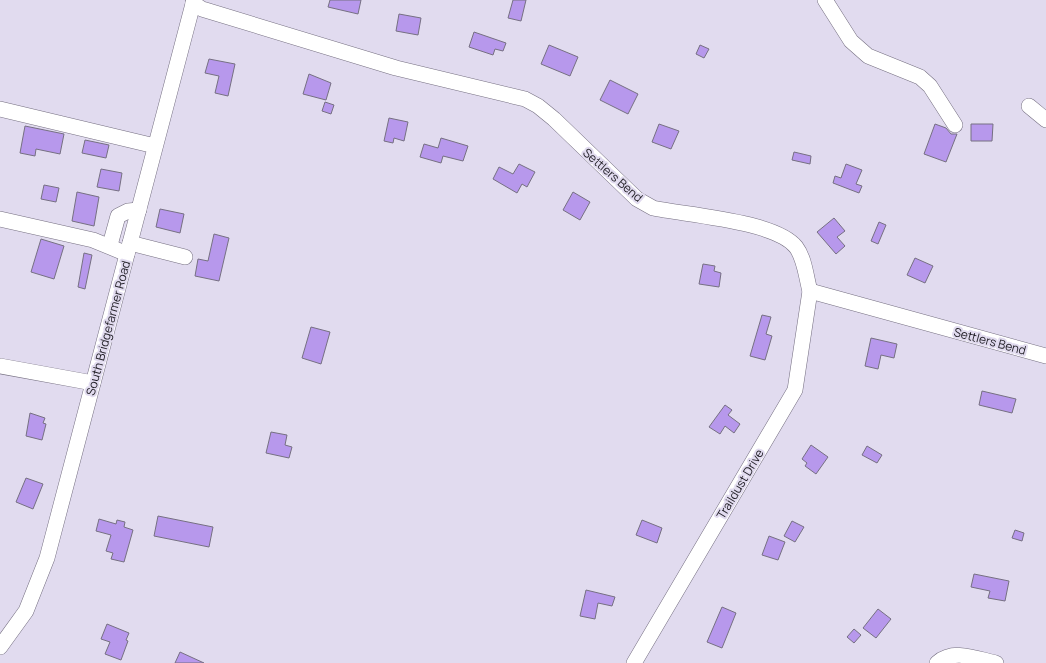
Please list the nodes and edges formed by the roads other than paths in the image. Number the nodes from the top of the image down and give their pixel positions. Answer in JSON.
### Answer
{"nodes":[{"id":1,"x":825,"y":0,"type":"edge"},
{"id":2,"x":193,"y":1,"type":"edge"},
{"id":3,"x":1029,"y":106,"type":"dead end"},
{"id":4,"x":0,"y":109,"type":"edge"},
{"id":5,"x":1046,"y":120,"type":"edge"},
{"id":6,"x":955,"y":124,"type":"dead end"},
{"id":7,"x":156,"y":146,"type":"junction"},
{"id":8,"x":139,"y":210,"type":"junction"},
{"id":9,"x":0,"y":219,"type":"edge"},
{"id":10,"x":110,"y":246,"type":"junction"},
{"id":11,"x":129,"y":248,"type":"junction"},
{"id":12,"x":185,"y":257,"type":"dead end"},
{"id":13,"x":810,"y":291,"type":"junction"},
{"id":14,"x":1046,"y":356,"type":"edge"},
{"id":15,"x":0,"y":366,"type":"edge"},
{"id":16,"x":93,"y":383,"type":"junction"},
{"id":17,"x":0,"y":647,"type":"edge"},
{"id":18,"x":634,"y":663,"type":"edge"},
{"id":19,"x":937,"y":663,"type":"edge"},
{"id":20,"x":996,"y":663,"type":"edge"}],
"edges":[{"from":1,"to":6,"type":"street"},
{"from":2,"to":7,"type":"street","name":"South Bridgefarmer Road"},
{"from":2,"to":13,"type":"street","name":"Settlers Bend"},
{"from":3,"to":5,"type":"street"},
{"from":4,"to":7,"type":"street"},
{"from":7,"to":8,"type":"street","name":"South Bridgefarmer Road"},
{"from":8,"to":10,"type":"street"},
{"from":8,"to":11,"type":"street","name":"South Bridgefarmer Road"},
{"from":9,"to":10,"type":"street"},
{"from":10,"to":11,"type":"street"},
{"from":11,"to":12,"type":"street"},
{"from":11,"to":16,"type":"street","name":"South Bridgefarmer Road"},
{"from":13,"to":14,"type":"street","name":"Settlers Bend"},
{"from":13,"to":18,"type":"street","name":"Traildust Drive"},
{"from":15,"to":16,"type":"street"},
{"from":16,"to":17,"type":"street","name":"South Bridgefarmer Road"},
{"from":19,"to":20,"type":"street"}]}
